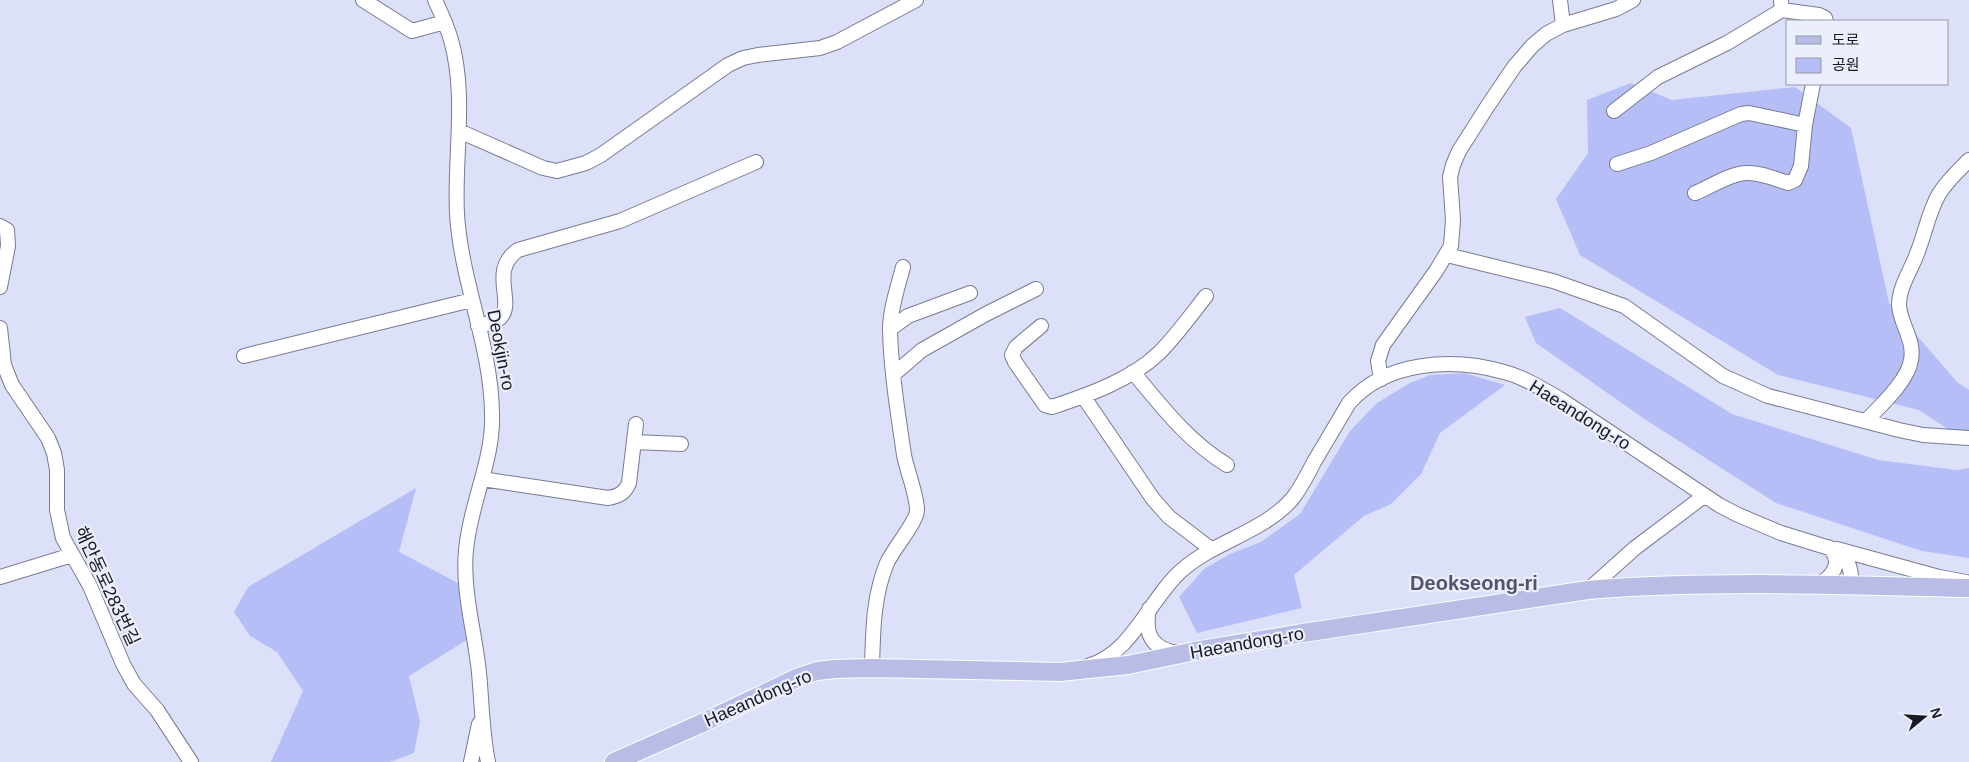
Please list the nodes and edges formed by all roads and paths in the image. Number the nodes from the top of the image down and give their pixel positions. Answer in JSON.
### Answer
{"nodes":[{"id":1,"x":363,"y":0,"type":"edge"},
{"id":2,"x":435,"y":0,"type":"edge"},
{"id":3,"x":916,"y":0,"type":"edge"},
{"id":4,"x":1560,"y":0,"type":"edge"},
{"id":5,"x":1635,"y":1,"type":"edge"},
{"id":6,"x":1782,"y":5,"type":"edge"},
{"id":7,"x":1826,"y":20,"type":"edge"},
{"id":8,"x":445,"y":22,"type":"junction"},
{"id":9,"x":1563,"y":24,"type":"junction"},
{"id":10,"x":1814,"y":85,"type":"edge"},
{"id":11,"x":1614,"y":111,"type":"dead end"},
{"id":12,"x":1804,"y":125,"type":"junction"},
{"id":13,"x":459,"y":131,"type":"junction"},
{"id":14,"x":1969,"y":160,"type":"edge"},
{"id":15,"x":756,"y":162,"type":"dead end"},
{"id":16,"x":1618,"y":164,"type":"dead end"},
{"id":17,"x":1695,"y":193,"type":"dead end"},
{"id":18,"x":3,"y":228,"type":"edge"},
{"id":19,"x":1447,"y":254,"type":"junction"},
{"id":20,"x":903,"y":267,"type":"dead end"},
{"id":21,"x":0,"y":287,"type":"edge"},
{"id":22,"x":1036,"y":289,"type":"dead end"},
{"id":23,"x":970,"y":293,"type":"dead end"},
{"id":24,"x":1206,"y":296,"type":"dead end"},
{"id":25,"x":472,"y":300,"type":"junction"},
{"id":26,"x":478,"y":326,"type":"junction"},
{"id":27,"x":1042,"y":326,"type":"dead end"},
{"id":28,"x":0,"y":328,"type":"edge"},
{"id":29,"x":890,"y":329,"type":"junction"},
{"id":30,"x":244,"y":356,"type":"dead end"},
{"id":31,"x":1133,"y":372,"type":"junction"},
{"id":32,"x":894,"y":374,"type":"junction"},
{"id":33,"x":1381,"y":379,"type":"junction"},
{"id":34,"x":1083,"y":396,"type":"junction"},
{"id":35,"x":1866,"y":421,"type":"junction"},
{"id":36,"x":636,"y":424,"type":"dead end"},
{"id":37,"x":1969,"y":438,"type":"edge"},
{"id":38,"x":634,"y":442,"type":"junction"},
{"id":39,"x":681,"y":444,"type":"dead end"},
{"id":40,"x":1226,"y":465,"type":"dead end"},
{"id":41,"x":482,"y":479,"type":"junction"},
{"id":42,"x":1704,"y":496,"type":"junction"},
{"id":43,"x":1827,"y":546,"type":"junction"},
{"id":44,"x":1211,"y":549,"type":"junction"},
{"id":45,"x":72,"y":555,"type":"junction"},
{"id":46,"x":0,"y":577,"type":"edge"},
{"id":47,"x":1969,"y":583,"type":"edge"},
{"id":48,"x":1816,"y":586,"type":"junction"},
{"id":49,"x":1851,"y":586,"type":"junction"},
{"id":50,"x":1969,"y":588,"type":"edge"},
{"id":51,"x":1588,"y":590,"type":"junction"},
{"id":52,"x":1150,"y":608,"type":"junction"},
{"id":53,"x":1185,"y":653,"type":"junction"},
{"id":54,"x":872,"y":668,"type":"junction"},
{"id":55,"x":1060,"y":672,"type":"junction"},
{"id":56,"x":482,"y":709,"type":"junction"},
{"id":57,"x":191,"y":762,"type":"edge"},
{"id":58,"x":470,"y":762,"type":"edge"},
{"id":59,"x":488,"y":762,"type":"edge"},
{"id":60,"x":614,"y":762,"type":"edge"}],
"edges":[{"from":1,"to":8,"type":"street"},
{"from":2,"to":8,"type":"street","name":"Deokjin-ro"},
{"from":3,"to":13,"type":"street"},
{"from":4,"to":9,"type":"street"},
{"from":5,"to":9,"type":"street"},
{"from":6,"to":7,"type":"street"},
{"from":6,"to":11,"type":"street"},
{"from":8,"to":13,"type":"street","name":"Deokjin-ro"},
{"from":9,"to":19,"type":"street"},
{"from":10,"to":12,"type":"street"},
{"from":12,"to":16,"type":"street"},
{"from":12,"to":17,"type":"street"},
{"from":13,"to":25,"type":"street","name":"Deokjin-ro"},
{"from":14,"to":35,"type":"street"},
{"from":15,"to":26,"type":"street"},
{"from":18,"to":21,"type":"street"},
{"from":19,"to":33,"type":"street"},
{"from":19,"to":35,"type":"street"},
{"from":20,"to":29,"type":"street"},
{"from":22,"to":32,"type":"street"},
{"from":23,"to":29,"type":"street"},
{"from":24,"to":31,"type":"street"},
{"from":25,"to":26,"type":"street","name":"Deokjin-ro"},
{"from":25,"to":30,"type":"street"},
{"from":26,"to":41,"type":"street","name":"Deokjin-ro"},
{"from":27,"to":34,"type":"street"},
{"from":28,"to":45,"type":"street","name":"해안동로283번길"},
{"from":29,"to":32,"type":"street"},
{"from":31,"to":34,"type":"street"},
{"from":31,"to":40,"type":"street"},
{"from":32,"to":54,"type":"street"},
{"from":33,"to":42,"type":"street","name":"Haeandong-ro"},
{"from":33,"to":44,"type":"street","name":"Haeandong-ro"},
{"from":34,"to":44,"type":"street"},
{"from":35,"to":37,"type":"street"},
{"from":36,"to":38,"type":"street"},
{"from":38,"to":39,"type":"street"},
{"from":38,"to":41,"type":"street"},
{"from":41,"to":56,"type":"street","name":"Deokjin-ro"},
{"from":42,"to":43,"type":"street","name":"Haeandong-ro"},
{"from":42,"to":51,"type":"street"},
{"from":43,"to":47,"type":"street"},
{"from":43,"to":48,"type":"street"},
{"from":43,"to":49,"type":"street","name":"Haeandong-ro"},
{"from":44,"to":52,"type":"street","name":"Haeandong-ro"},
{"from":45,"to":46,"type":"street"},
{"from":45,"to":57,"type":"street","name":"해안동로283번길"},
{"from":48,"to":49,"type":"main road","name":"Haeandong-ro"},
{"from":48,"to":51,"type":"main road","name":"Haeandong-ro"},
{"from":49,"to":50,"type":"main road","name":"Haeandong-ro"},
{"from":51,"to":53,"type":"main road","name":"Haeandong-ro"},
{"from":52,"to":53,"type":"street"},
{"from":52,"to":55,"type":"street","name":"Haeandong-ro"},
{"from":53,"to":55,"type":"main road","name":"Haeandong-ro"},
{"from":54,"to":55,"type":"main road","name":"Haeandong-ro"},
{"from":54,"to":60,"type":"main road","name":"Haeandong-ro"},
{"from":56,"to":58,"type":"street"},
{"from":56,"to":59,"type":"street","name":"Deokjin-ro"}]}
